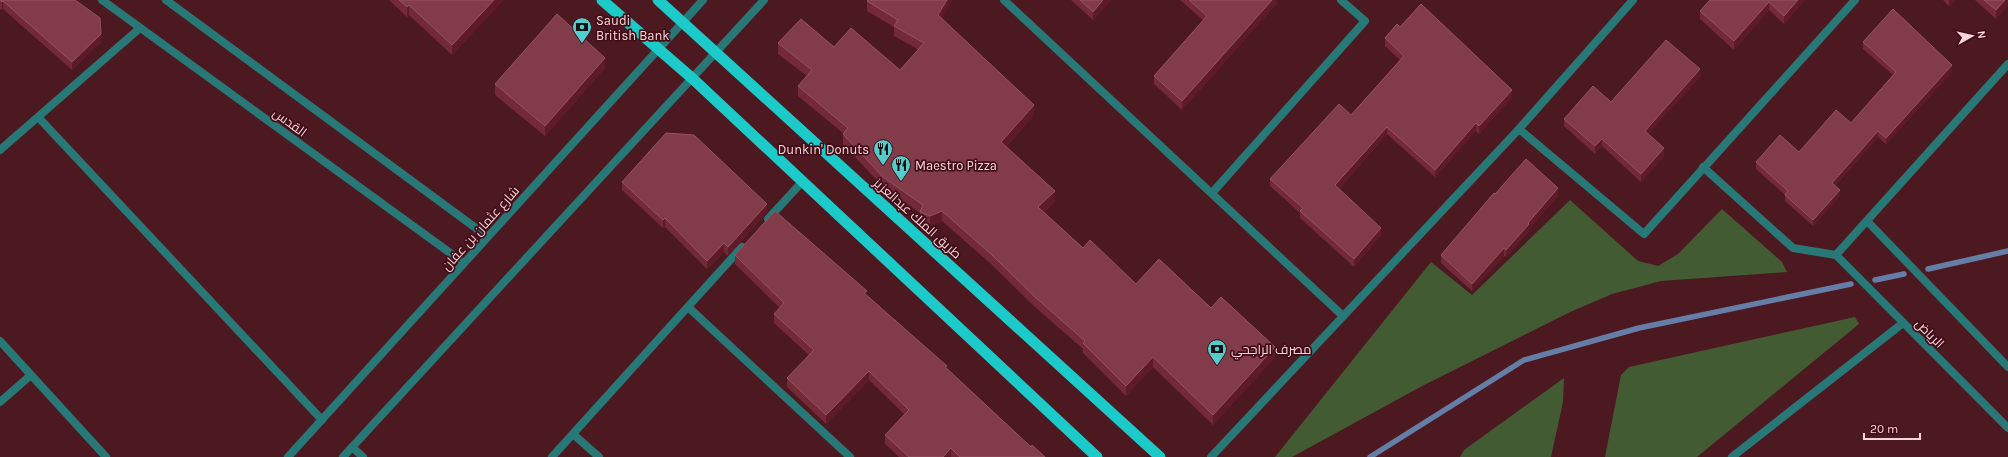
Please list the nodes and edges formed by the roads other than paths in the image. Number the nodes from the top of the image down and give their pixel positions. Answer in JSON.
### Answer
{"nodes":[{"id":1,"x":102,"y":0,"type":"edge"},
{"id":2,"x":166,"y":0,"type":"edge"},
{"id":3,"x":602,"y":0,"type":"edge"},
{"id":4,"x":658,"y":0,"type":"edge"},
{"id":5,"x":703,"y":0,"type":"edge"},
{"id":6,"x":764,"y":0,"type":"edge"},
{"id":7,"x":1004,"y":0,"type":"edge"},
{"id":8,"x":1341,"y":0,"type":"edge"},
{"id":9,"x":1633,"y":0,"type":"edge"},
{"id":10,"x":1855,"y":0,"type":"edge"},
{"id":11,"x":682,"y":23,"type":"junction"},
{"id":12,"x":140,"y":28,"type":"junction"},
{"id":13,"x":658,"y":49,"type":"junction"},
{"id":14,"x":719,"y":51,"type":"junction"},
{"id":15,"x":2008,"y":64,"type":"edge"},
{"id":16,"x":693,"y":79,"type":"junction"},
{"id":17,"x":38,"y":117,"type":"junction"},
{"id":18,"x":1518,"y":129,"type":"junction"},
{"id":19,"x":0,"y":150,"type":"edge"},
{"id":20,"x":1704,"y":167,"type":"junction"},
{"id":21,"x":802,"y":182,"type":"junction"},
{"id":22,"x":1212,"y":193,"type":"junction"},
{"id":23,"x":1867,"y":221,"type":"junction"},
{"id":24,"x":761,"y":227,"type":"edge"},
{"id":25,"x":488,"y":237,"type":"junction"},
{"id":26,"x":750,"y":239,"type":"edge"},
{"id":27,"x":1836,"y":256,"type":"junction"},
{"id":28,"x":464,"y":263,"type":"junction"},
{"id":29,"x":688,"y":307,"type":"junction"},
{"id":30,"x":1343,"y":316,"type":"junction"},
{"id":31,"x":1903,"y":323,"type":"junction"},
{"id":32,"x":0,"y":341,"type":"edge"},
{"id":33,"x":2008,"y":367,"type":"edge"},
{"id":34,"x":31,"y":375,"type":"junction"},
{"id":35,"x":0,"y":402,"type":"edge"},
{"id":36,"x":322,"y":420,"type":"junction"},
{"id":37,"x":2008,"y":428,"type":"edge"},
{"id":38,"x":573,"y":434,"type":"junction"},
{"id":39,"x":352,"y":447,"type":"junction"},
{"id":40,"x":102,"y":455,"type":"edge"},
{"id":41,"x":288,"y":457,"type":"edge"},
{"id":42,"x":343,"y":457,"type":"edge"},
{"id":43,"x":363,"y":457,"type":"edge"},
{"id":44,"x":552,"y":457,"type":"edge"},
{"id":45,"x":599,"y":457,"type":"edge"},
{"id":46,"x":850,"y":457,"type":"edge"},
{"id":47,"x":1097,"y":457,"type":"edge"},
{"id":48,"x":1160,"y":457,"type":"edge"},
{"id":49,"x":1211,"y":457,"type":"edge"},
{"id":50,"x":1732,"y":457,"type":"edge"}],
"edges":[{"from":1,"to":12,"type":"street","name":"القدس"},
{"from":2,"to":25,"type":"street","name":"القدس"},
{"from":3,"to":13,"type":"highway"},
{"from":4,"to":11,"type":"highway","name":"طريق الملك عبدالعزيز"},
{"from":5,"to":11,"type":"street","name":"شارع عثمان بن عفان"},
{"from":6,"to":14,"type":"street"},
{"from":7,"to":22,"type":"street"},
{"from":8,"to":22,"type":"street"},
{"from":9,"to":18,"type":"street"},
{"from":10,"to":20,"type":"street"},
{"from":11,"to":13,"type":"street","name":"شارع عثمان بن عفان"},
{"from":11,"to":14,"type":"highway","name":"طريق الملك عبدالعزيز"},
{"from":12,"to":17,"type":"street"},
{"from":12,"to":28,"type":"street","name":"القدس"},
{"from":13,"to":16,"type":"highway"},
{"from":13,"to":25,"type":"street","name":"شارع عثمان بن عفان"},
{"from":14,"to":16,"type":"street"},
{"from":14,"to":48,"type":"highway","name":"طريق الملك عبدالعزيز"},
{"from":15,"to":23,"type":"street"},
{"from":16,"to":21,"type":"highway"},
{"from":16,"to":39,"type":"street"},
{"from":17,"to":19,"type":"street"},
{"from":17,"to":36,"type":"street"},
{"from":18,"to":20,"type":"street"},
{"from":18,"to":30,"type":"street"},
{"from":20,"to":27,"type":"street"},
{"from":21,"to":24,"type":"street"},
{"from":21,"to":47,"type":"highway"},
{"from":22,"to":30,"type":"street"},
{"from":23,"to":27,"type":"street"},
{"from":23,"to":33,"type":"street"},
{"from":25,"to":28,"type":"street","name":"شارع عثمان بن عفان"},
{"from":26,"to":29,"type":"street"},
{"from":27,"to":31,"type":"street","name":"الرياض"},
{"from":28,"to":36,"type":"street","name":"شارع عثمان بن عفان"},
{"from":29,"to":38,"type":"street"},
{"from":29,"to":46,"type":"street"},
{"from":30,"to":49,"type":"street"},
{"from":31,"to":37,"type":"street","name":"الرياض"},
{"from":31,"to":50,"type":"street"},
{"from":32,"to":34,"type":"street"},
{"from":34,"to":35,"type":"street"},
{"from":34,"to":40,"type":"street"},
{"from":36,"to":41,"type":"street","name":"شارع عثمان بن عفان"},
{"from":38,"to":44,"type":"street"},
{"from":38,"to":45,"type":"street"},
{"from":39,"to":42,"type":"street"},
{"from":39,"to":43,"type":"street"}]}
